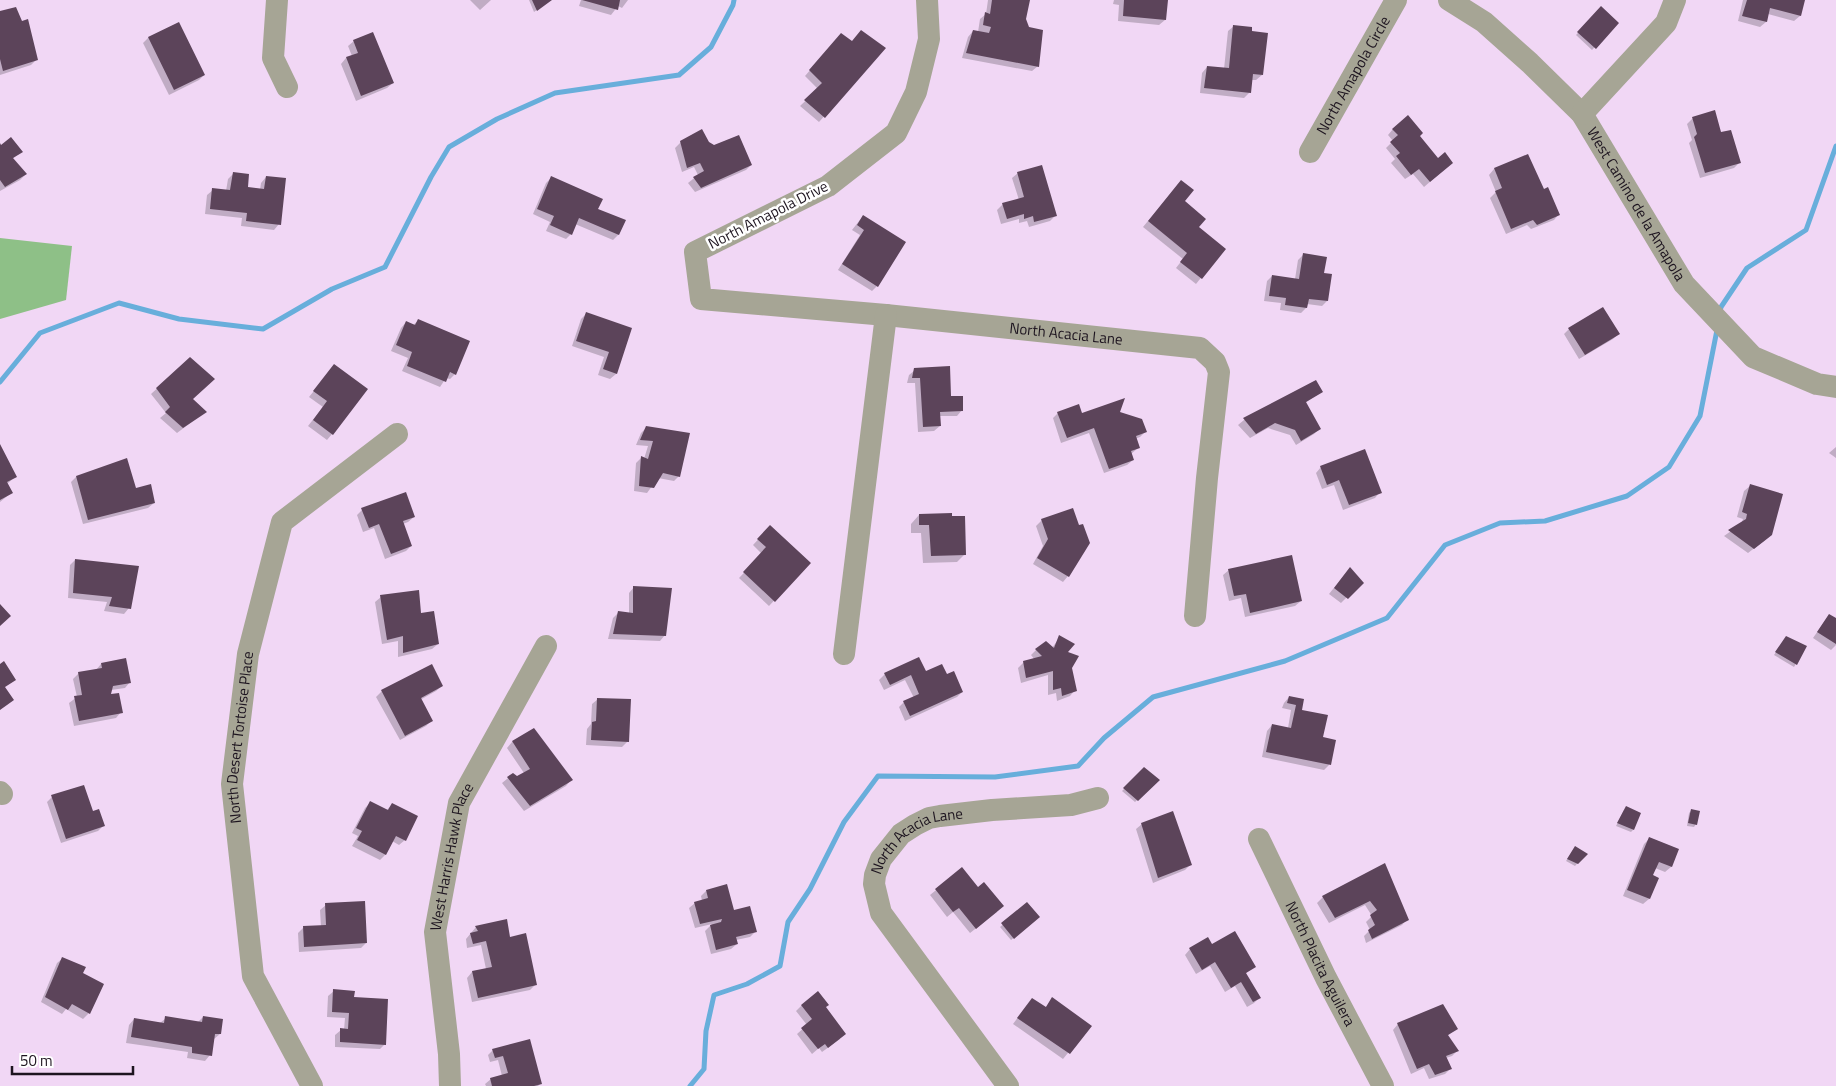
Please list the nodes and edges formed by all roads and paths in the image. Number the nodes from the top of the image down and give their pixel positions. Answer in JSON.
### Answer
{"nodes":[{"id":1,"x":277,"y":0,"type":"edge"},
{"id":2,"x":927,"y":0,"type":"edge"},
{"id":3,"x":1396,"y":0,"type":"edge"},
{"id":4,"x":1449,"y":0,"type":"edge"},
{"id":5,"x":1675,"y":0,"type":"edge"},
{"id":6,"x":287,"y":87,"type":"dead end"},
{"id":7,"x":1582,"y":114,"type":"junction"},
{"id":8,"x":1310,"y":152,"type":"dead end"},
{"id":9,"x":695,"y":252,"type":"joint"},
{"id":10,"x":886,"y":315,"type":"junction"},
{"id":11,"x":1836,"y":387,"type":"edge"},
{"id":12,"x":396,"y":434,"type":"dead end"},
{"id":13,"x":1195,"y":616,"type":"dead end"},
{"id":14,"x":546,"y":646,"type":"dead end"},
{"id":15,"x":844,"y":654,"type":"dead end"},
{"id":16,"x":1098,"y":798,"type":"dead end"},
{"id":17,"x":1259,"y":839,"type":"dead end"},
{"id":18,"x":312,"y":1086,"type":"edge"},
{"id":19,"x":450,"y":1086,"type":"edge"},
{"id":20,"x":1008,"y":1086,"type":"edge"},
{"id":21,"x":1383,"y":1086,"type":"edge"}],
"edges":[{"from":1,"to":6,"type":"street"},
{"from":2,"to":9,"type":"street","name":"North Amapola Drive"},
{"from":3,"to":8,"type":"street","name":"North Amapola Circle"},
{"from":4,"to":7,"type":"street","name":"West Camino de la Amapola"},
{"from":5,"to":7,"type":"street"},
{"from":7,"to":11,"type":"street","name":"West Camino de la Amapola"},
{"from":9,"to":10,"type":"street","name":"North Acacia Lane"},
{"from":10,"to":13,"type":"street","name":"North Acacia Lane"},
{"from":10,"to":15,"type":"street"},
{"from":12,"to":18,"type":"street","name":"North Desert Tortoise Place"},
{"from":14,"to":19,"type":"street","name":"West Harris Hawk Place"},
{"from":16,"to":20,"type":"street","name":"North Acacia Lane"},
{"from":17,"to":21,"type":"street","name":"North Placita Aguilera"}]}
